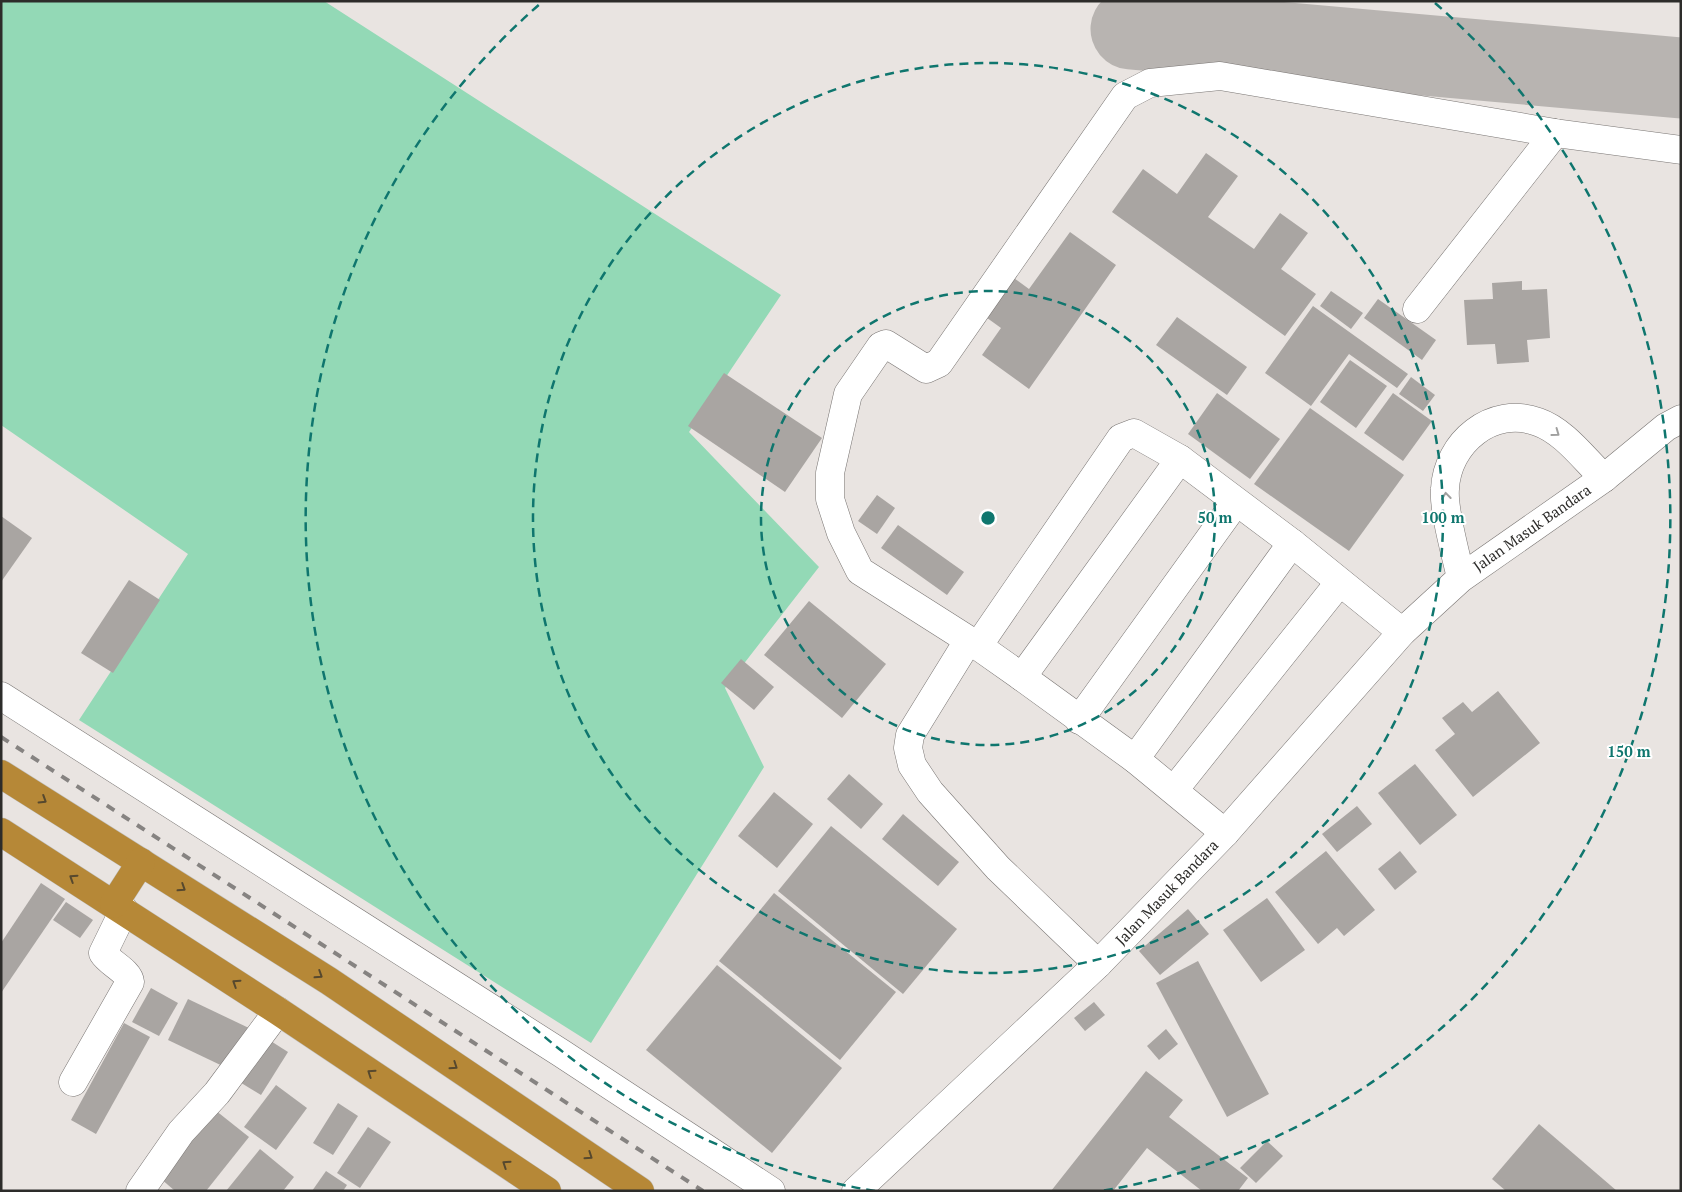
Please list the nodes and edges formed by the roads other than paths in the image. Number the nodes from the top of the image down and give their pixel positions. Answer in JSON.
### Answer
{"nodes":[{"id":1,"x":1555,"y":133,"type":"junction"},
{"id":2,"x":1681,"y":150,"type":"edge"},
{"id":3,"x":1417,"y":309,"type":"dead end"},
{"id":4,"x":1681,"y":419,"type":"edge"},
{"id":5,"x":1180,"y":459,"type":"junction"},
{"id":6,"x":1604,"y":478,"type":"junction"},
{"id":7,"x":1236,"y":502,"type":"junction"},
{"id":8,"x":1292,"y":543,"type":"junction"},
{"id":9,"x":1461,"y":578,"type":"junction"},
{"id":10,"x":1339,"y":583,"type":"junction"},
{"id":11,"x":1402,"y":632,"type":"junction"},
{"id":12,"x":973,"y":643,"type":"junction"},
{"id":13,"x":1022,"y":677,"type":"junction"},
{"id":14,"x":1,"y":696,"type":"edge"},
{"id":15,"x":1079,"y":720,"type":"junction"},
{"id":16,"x":1135,"y":759,"type":"junction"},
{"id":17,"x":1,"y":774,"type":"edge"},
{"id":18,"x":1174,"y":790,"type":"junction"},
{"id":19,"x":1,"y":832,"type":"edge"},
{"id":20,"x":1225,"y":833,"type":"junction"},
{"id":21,"x":141,"y":862,"type":"junction"},
{"id":22,"x":119,"y":907,"type":"junction"},
{"id":23,"x":1098,"y":964,"type":"junction"},
{"id":24,"x":278,"y":1011,"type":"junction"},
{"id":25,"x":73,"y":1082,"type":"dead end"},
{"id":26,"x":140,"y":1191,"type":"edge"},
{"id":27,"x":546,"y":1191,"type":"edge"},
{"id":28,"x":640,"y":1191,"type":"edge"},
{"id":29,"x":771,"y":1191,"type":"edge"},
{"id":30,"x":856,"y":1191,"type":"edge"}],
"edges":[{"from":1,"to":2,"type":"street"},
{"from":1,"to":3,"type":"street"},
{"from":1,"to":12,"type":"street"},
{"from":4,"to":6,"type":"street","name":"Jalan Masuk Bandara"},
{"from":5,"to":7,"type":"street"},
{"from":5,"to":12,"type":"street"},
{"from":5,"to":13,"type":"street"},
{"from":6,"to":9,"type":"street","name":"Jalan Masuk Bandara"},
{"from":9,"to":6,"type":"street","name":"Jalan Masuk Bandara","one_way":true},
{"from":7,"to":8,"type":"street"},
{"from":7,"to":15,"type":"street"},
{"from":8,"to":10,"type":"street"},
{"from":8,"to":16,"type":"street"},
{"from":9,"to":11,"type":"street","name":"Jalan Masuk Bandara"},
{"from":10,"to":11,"type":"street"},
{"from":10,"to":18,"type":"street"},
{"from":11,"to":20,"type":"street","name":"Jalan Masuk Bandara"},
{"from":12,"to":13,"type":"street"},
{"from":12,"to":23,"type":"street"},
{"from":13,"to":15,"type":"street"},
{"from":14,"to":29,"type":"street"},
{"from":15,"to":16,"type":"street"},
{"from":16,"to":18,"type":"street"},
{"from":17,"to":21,"type":"highway","one_way":true},
{"from":18,"to":20,"type":"street"},
{"from":22,"to":19,"type":"highway","one_way":true},
{"from":20,"to":23,"type":"street","name":"Jalan Masuk Bandara"},
{"from":21,"to":22,"type":"highway"},
{"from":21,"to":28,"type":"highway","one_way":true},
{"from":24,"to":22,"type":"highway","one_way":true},
{"from":22,"to":25,"type":"street"},
{"from":23,"to":30,"type":"street","name":"Jalan Masuk Bandara"},
{"from":24,"to":26,"type":"street"},
{"from":27,"to":24,"type":"highway","one_way":true}]}
